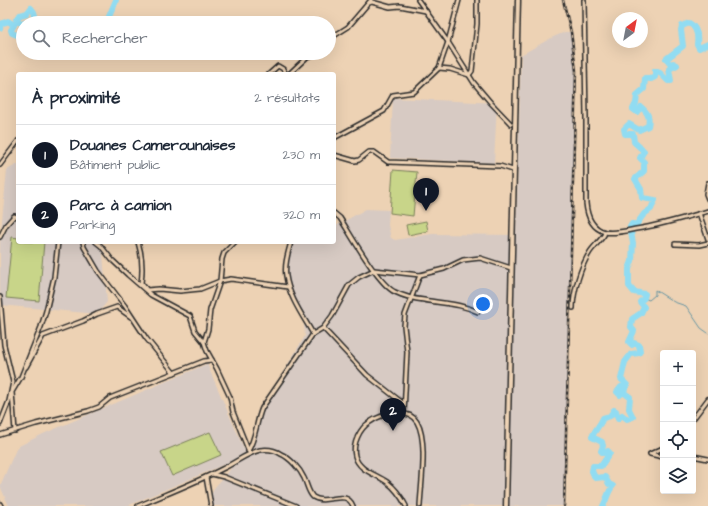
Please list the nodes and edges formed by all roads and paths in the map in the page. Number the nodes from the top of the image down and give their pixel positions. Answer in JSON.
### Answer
{"nodes":[{"id":1,"x":418,"y":0,"type":"edge"},
{"id":2,"x":459,"y":0,"type":"edge"},
{"id":3,"x":477,"y":0,"type":"edge"},
{"id":4,"x":518,"y":0,"type":"edge"},
{"id":5,"x":584,"y":0,"type":"edge"},
{"id":6,"x":370,"y":2,"type":"edge"},
{"id":7,"x":426,"y":11,"type":"junction"},
{"id":8,"x":336,"y":35,"type":"edge"},
{"id":9,"x":448,"y":42,"type":"junction"},
{"id":10,"x":304,"y":60,"type":"edge"},
{"id":11,"x":438,"y":68,"type":"junction"},
{"id":12,"x":271,"y":72,"type":"edge"},
{"id":13,"x":285,"y":72,"type":"edge"},
{"id":14,"x":291,"y":72,"type":"edge"},
{"id":15,"x":469,"y":75,"type":"junction"},
{"id":16,"x":511,"y":124,"type":"dead end"},
{"id":17,"x":336,"y":137,"type":"edge"},
{"id":18,"x":16,"y":143,"type":"edge"},
{"id":19,"x":336,"y":156,"type":"edge"},
{"id":20,"x":0,"y":165,"type":"edge"},
{"id":21,"x":513,"y":170,"type":"junction"},
{"id":22,"x":708,"y":183,"type":"edge"},
{"id":23,"x":708,"y":199,"type":"edge"},
{"id":24,"x":708,"y":211,"type":"edge"},
{"id":25,"x":699,"y":213,"type":"junction"},
{"id":26,"x":336,"y":215,"type":"edge"},
{"id":27,"x":16,"y":216,"type":"edge"},
{"id":28,"x":605,"y":232,"type":"junction"},
{"id":29,"x":0,"y":237,"type":"edge"},
{"id":30,"x":708,"y":238,"type":"edge"},
{"id":31,"x":708,"y":243,"type":"edge"},
{"id":32,"x":58,"y":244,"type":"edge"},
{"id":33,"x":83,"y":244,"type":"edge"},
{"id":34,"x":98,"y":244,"type":"edge"},
{"id":35,"x":139,"y":244,"type":"edge"},
{"id":36,"x":232,"y":244,"type":"edge"},
{"id":37,"x":290,"y":244,"type":"edge"},
{"id":38,"x":675,"y":244,"type":"dead end"},
{"id":39,"x":511,"y":268,"type":"junction"},
{"id":40,"x":374,"y":270,"type":"junction"},
{"id":41,"x":420,"y":275,"type":"junction"},
{"id":42,"x":220,"y":281,"type":"junction"},
{"id":43,"x":288,"y":287,"type":"junction"},
{"id":44,"x":0,"y":297,"type":"edge"},
{"id":45,"x":412,"y":297,"type":"junction"},
{"id":46,"x":573,"y":308,"type":"dead end"},
{"id":47,"x":478,"y":312,"type":"dead end"},
{"id":48,"x":135,"y":321,"type":"junction"},
{"id":49,"x":1,"y":322,"type":"edge"},
{"id":50,"x":324,"y":328,"type":"junction"},
{"id":51,"x":313,"y":334,"type":"junction"},
{"id":52,"x":204,"y":342,"type":"junction"},
{"id":53,"x":212,"y":360,"type":"junction"},
{"id":54,"x":174,"y":373,"type":"junction"},
{"id":55,"x":21,"y":377,"type":"junction"},
{"id":56,"x":12,"y":392,"type":"junction"},
{"id":57,"x":708,"y":399,"type":"edge"},
{"id":58,"x":404,"y":404,"type":"junction"},
{"id":59,"x":404,"y":413,"type":"junction"},
{"id":60,"x":696,"y":415,"type":"edge"},
{"id":61,"x":0,"y":424,"type":"edge"},
{"id":62,"x":15,"y":431,"type":"junction"},
{"id":63,"x":0,"y":435,"type":"edge"},
{"id":64,"x":660,"y":449,"type":"edge"},
{"id":65,"x":249,"y":453,"type":"junction"},
{"id":66,"x":660,"y":456,"type":"edge"},
{"id":67,"x":696,"y":457,"type":"edge"},
{"id":68,"x":708,"y":459,"type":"edge"},
{"id":69,"x":212,"y":474,"type":"junction"},
{"id":70,"x":206,"y":477,"type":"junction"},
{"id":71,"x":140,"y":506,"type":"edge"},
{"id":72,"x":211,"y":506,"type":"edge"},
{"id":73,"x":296,"y":506,"type":"edge"},
{"id":74,"x":353,"y":506,"type":"edge"},
{"id":75,"x":406,"y":506,"type":"edge"},
{"id":76,"x":420,"y":506,"type":"edge"},
{"id":77,"x":506,"y":506,"type":"edge"}],
"edges":[{"from":1,"to":7,"type":"street"},
{"from":2,"to":9,"type":"street"},
{"from":3,"to":15,"type":"street"},
{"from":4,"to":21,"type":"main road"},
{"from":5,"to":28,"type":"street"},
{"from":6,"to":7,"type":"street"},
{"from":6,"to":8,"type":"street"},
{"from":7,"to":9,"type":"street"},
{"from":9,"to":11,"type":"street"},
{"from":9,"to":15,"type":"street"},
{"from":10,"to":14,"type":"street"},
{"from":11,"to":15,"type":"street"},
{"from":11,"to":17,"type":"street"},
{"from":12,"to":13,"type":"street"},
{"from":15,"to":16,"type":"street"},
{"from":18,"to":20,"type":"street"},
{"from":19,"to":21,"type":"street"},
{"from":21,"to":39,"type":"main road"},
{"from":22,"to":23,"type":"street"},
{"from":24,"to":25,"type":"street"},
{"from":25,"to":28,"type":"street"},
{"from":25,"to":30,"type":"street"},
{"from":26,"to":40,"type":"street"},
{"from":27,"to":29,"type":"street"},
{"from":28,"to":46,"type":"street"},
{"from":31,"to":38,"type":"street"},
{"from":32,"to":55,"type":"street"},
{"from":33,"to":48,"type":"street"},
{"from":34,"to":52,"type":"street"},
{"from":35,"to":42,"type":"street"},
{"from":36,"to":42,"type":"street"},
{"from":37,"to":43,"type":"street"},
{"from":39,"to":41,"type":"street"},
{"from":39,"to":77,"type":"main road"},
{"from":40,"to":41,"type":"street"},
{"from":40,"to":45,"type":"street"},
{"from":40,"to":50,"type":"street"},
{"from":41,"to":45,"type":"street"},
{"from":42,"to":43,"type":"street"},
{"from":42,"to":52,"type":"street"},
{"from":43,"to":51,"type":"street"},
{"from":44,"to":49,"type":"street"},
{"from":45,"to":47,"type":"street"},
{"from":45,"to":58,"type":"street"},
{"from":48,"to":54,"type":"street"},
{"from":48,"to":55,"type":"street"},
{"from":49,"to":56,"type":"street"},
{"from":50,"to":51,"type":"street"},
{"from":50,"to":58,"type":"street"},
{"from":51,"to":65,"type":"street"},
{"from":52,"to":53,"type":"street"},
{"from":53,"to":54,"type":"street"},
{"from":53,"to":65,"type":"street"},
{"from":54,"to":62,"type":"street"},
{"from":55,"to":56,"type":"street"},
{"from":56,"to":61,"type":"street"},
{"from":56,"to":62,"type":"street"},
{"from":57,"to":60,"type":"street"},
{"from":58,"to":59,"type":"street"},
{"from":59,"to":75,"type":"street"},
{"from":59,"to":76,"type":"street"},
{"from":62,"to":63,"type":"street"},
{"from":64,"to":66,"type":"street"},
{"from":65,"to":69,"type":"street"},
{"from":65,"to":74,"type":"street"},
{"from":67,"to":68,"type":"street"},
{"from":69,"to":70,"type":"street"},
{"from":69,"to":73,"type":"street"},
{"from":70,"to":71,"type":"street"},
{"from":70,"to":72,"type":"street"}]}
